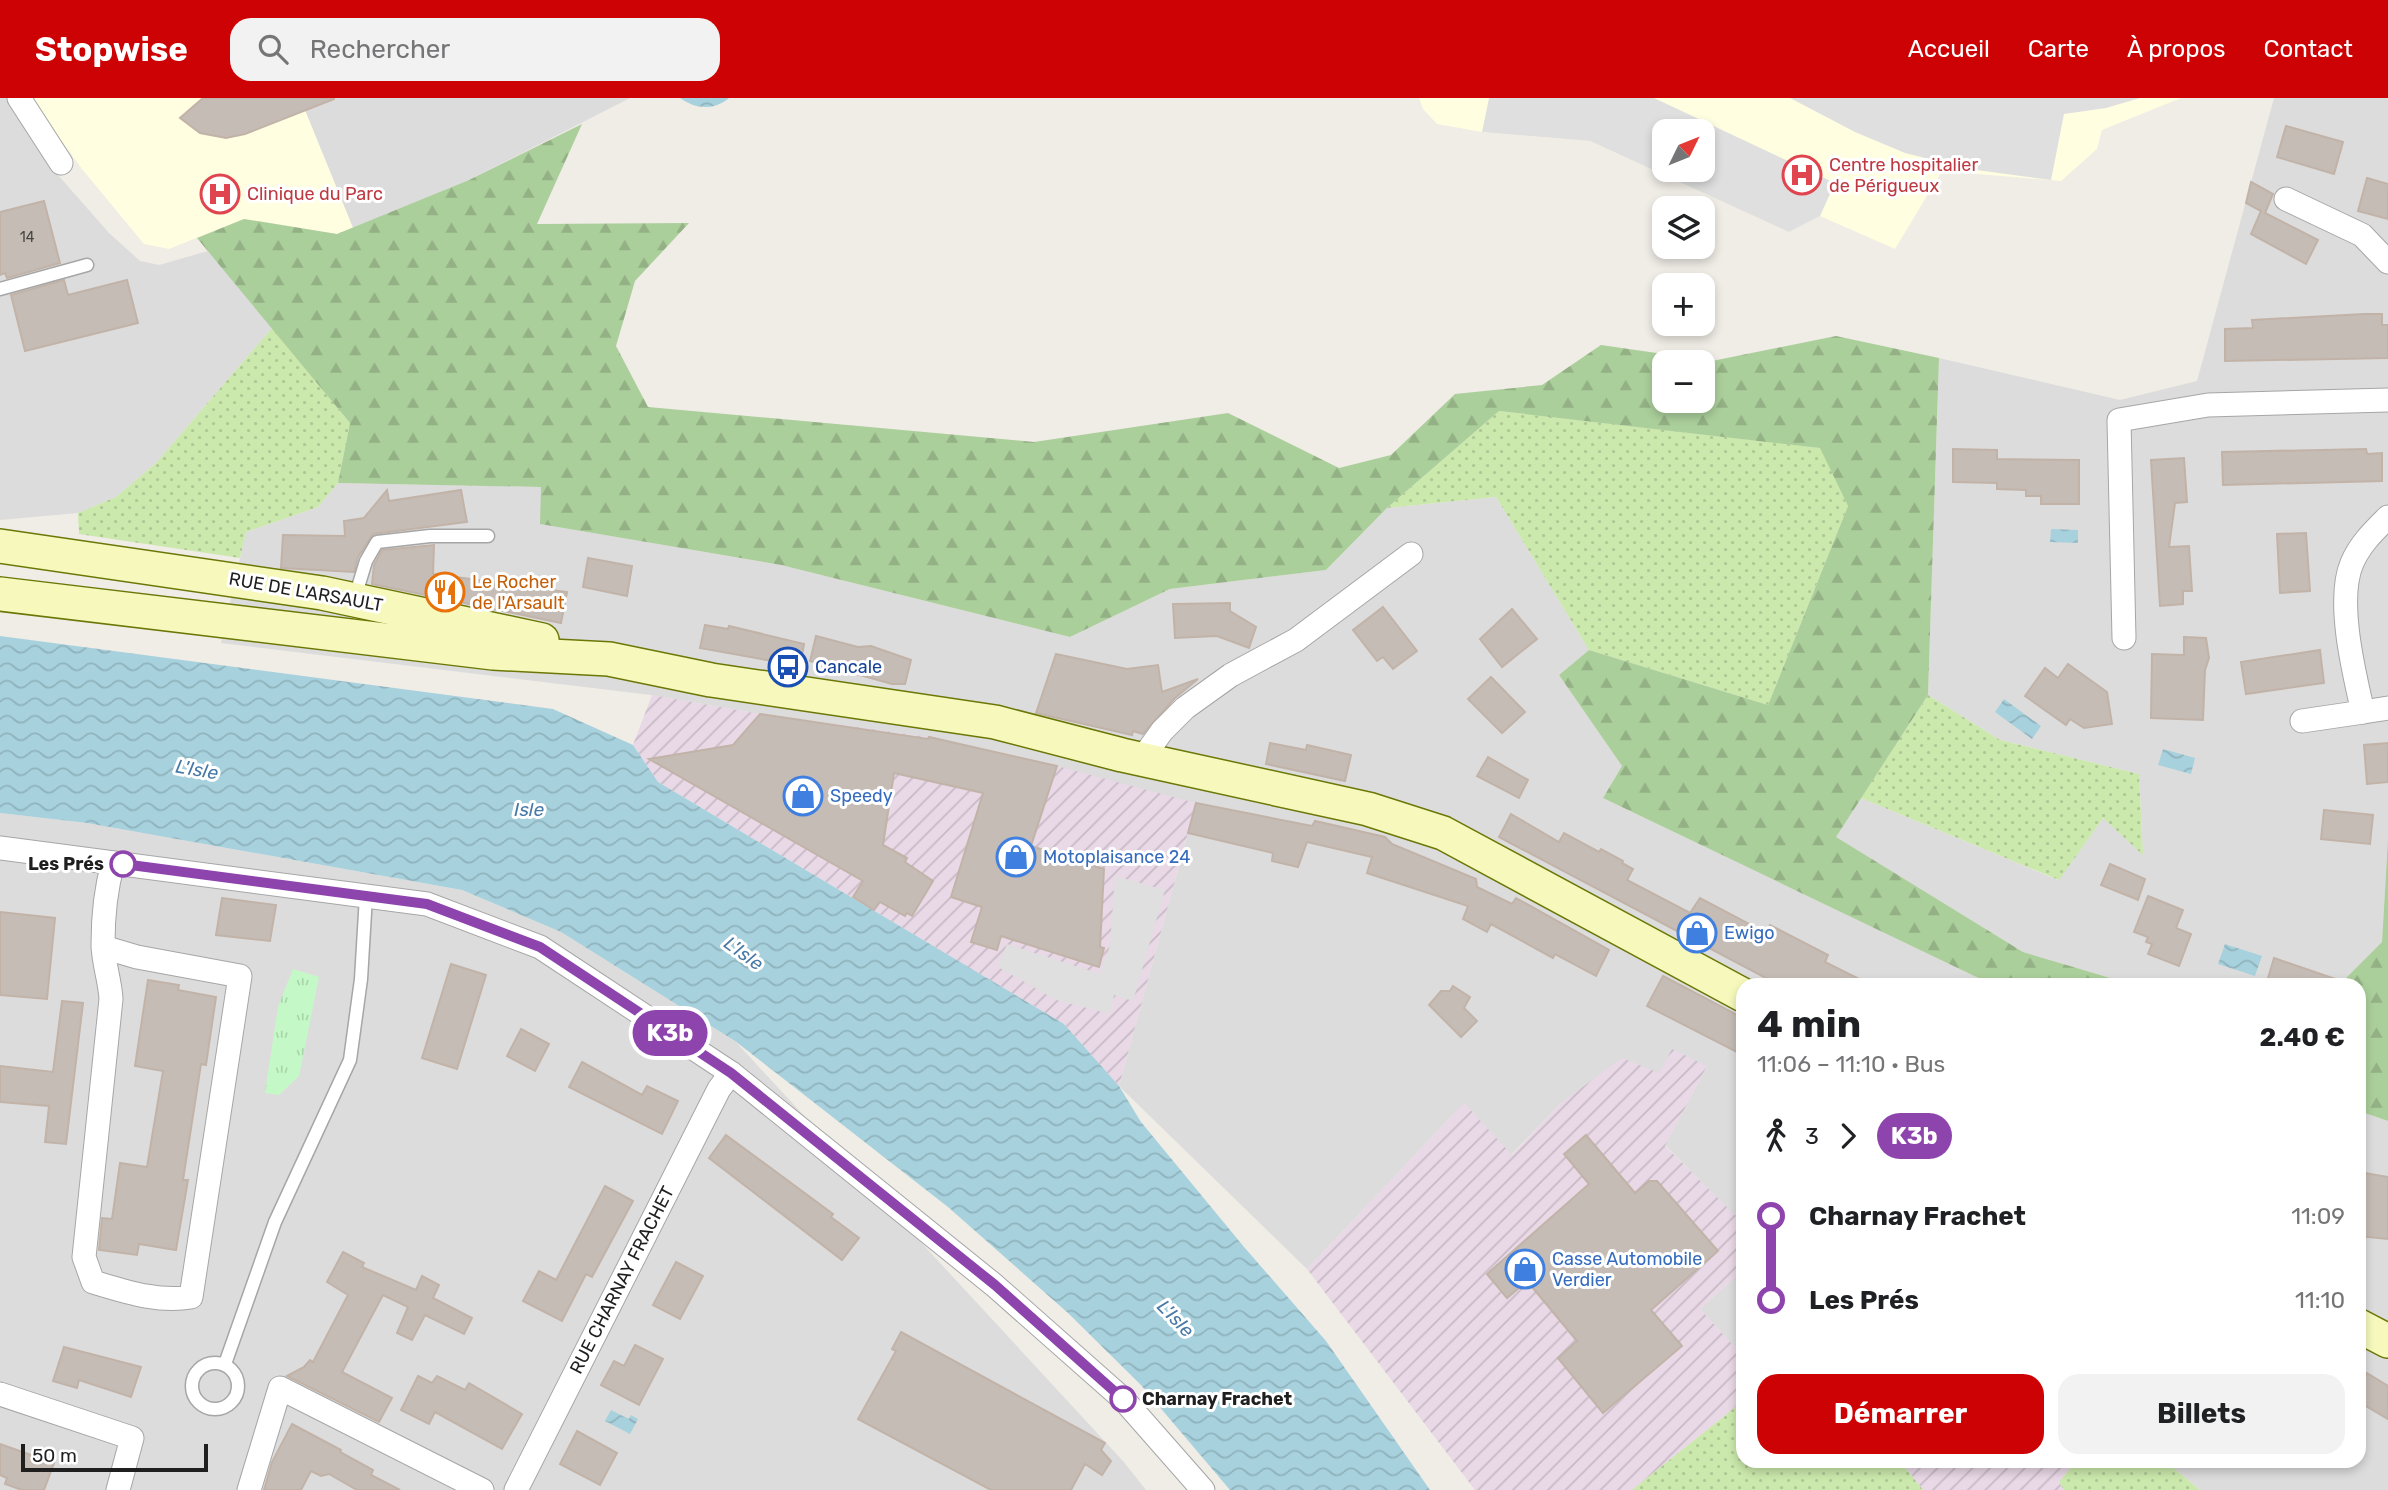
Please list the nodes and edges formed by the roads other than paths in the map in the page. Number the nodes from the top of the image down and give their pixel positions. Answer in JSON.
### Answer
{"nodes":[{"id":1,"x":19,"y":98,"type":"edge"},
{"id":2,"x":61,"y":163,"type":"dead end"},
{"id":3,"x":2286,"y":199,"type":"dead end"},
{"id":4,"x":2388,"y":262,"type":"edge"},
{"id":5,"x":87,"y":265,"type":"dead end"},
{"id":6,"x":0,"y":289,"type":"edge"},
{"id":7,"x":2388,"y":401,"type":"edge"},
{"id":8,"x":2388,"y":517,"type":"edge"},
{"id":9,"x":488,"y":536,"type":"dead end"},
{"id":10,"x":0,"y":546,"type":"edge"},
{"id":11,"x":1411,"y":554,"type":"dead end"},
{"id":12,"x":284,"y":586,"type":"junction"},
{"id":13,"x":322,"y":593,"type":"junction"},
{"id":14,"x":0,"y":594,"type":"edge"},
{"id":15,"x":355,"y":600,"type":"junction"},
{"id":16,"x":303,"y":632,"type":"junction"},
{"id":17,"x":350,"y":637,"type":"junction"},
{"id":18,"x":2124,"y":638,"type":"dead end"},
{"id":19,"x":609,"y":660,"type":"junction"},
{"id":20,"x":2388,"y":708,"type":"edge"},
{"id":21,"x":2363,"y":712,"type":"junction"},
{"id":22,"x":2302,"y":721,"type":"dead end"},
{"id":23,"x":1142,"y":759,"type":"junction"},
{"id":24,"x":0,"y":848,"type":"edge"},
{"id":25,"x":113,"y":863,"type":"junction"},
{"id":26,"x":366,"y":896,"type":"junction"},
{"id":27,"x":103,"y":947,"type":"junction"},
{"id":28,"x":1736,"y":991,"type":"edge"},
{"id":29,"x":731,"y":1073,"type":"junction"},
{"id":30,"x":2366,"y":1330,"type":"edge"},
{"id":31,"x":2388,"y":1341,"type":"edge"},
{"id":32,"x":225,"y":1364,"type":"dead end"},
{"id":33,"x":0,"y":1394,"type":"edge"},
{"id":34,"x":118,"y":1490,"type":"edge"},
{"id":35,"x":249,"y":1490,"type":"edge"},
{"id":36,"x":482,"y":1490,"type":"edge"},
{"id":37,"x":516,"y":1490,"type":"edge"},
{"id":38,"x":1203,"y":1490,"type":"edge"}],
"edges":[{"from":1,"to":2,"type":"street"},
{"from":3,"to":4,"type":"street"},
{"from":5,"to":6,"type":"lane"},
{"from":7,"to":18,"type":"street"},
{"from":8,"to":21,"type":"street"},
{"from":9,"to":15,"type":"lane"},
{"from":10,"to":12,"type":"main road","name":"RUE DE L'ARSAULT"},
{"from":11,"to":23,"type":"street"},
{"from":12,"to":13,"type":"main road","name":"RUE DE L'ARSAULT"},
{"from":12,"to":16,"type":"main road"},
{"from":13,"to":15,"type":"main road","name":"RUE DE L'ARSAULT"},
{"from":13,"to":17,"type":"main road"},
{"from":14,"to":16,"type":"main road"},
{"from":15,"to":19,"type":"main road","name":"RUE DE L'ARSAULT"},
{"from":16,"to":17,"type":"main road"},
{"from":17,"to":19,"type":"main road"},
{"from":19,"to":23,"type":"main road"},
{"from":20,"to":21,"type":"street"},
{"from":21,"to":22,"type":"street"},
{"from":23,"to":28,"type":"main road"},
{"from":24,"to":25,"type":"street"},
{"from":25,"to":26,"type":"street"},
{"from":25,"to":27,"type":"street"},
{"from":26,"to":29,"type":"street"},
{"from":26,"to":32,"type":"lane"},
{"from":27,"to":27,"type":"street"},
{"from":29,"to":37,"type":"street","name":"RUE CHARNAY FRACHET"},
{"from":29,"to":38,"type":"street"},
{"from":30,"to":31,"type":"main road"},
{"from":33,"to":34,"type":"street"},
{"from":35,"to":36,"type":"street"}]}
